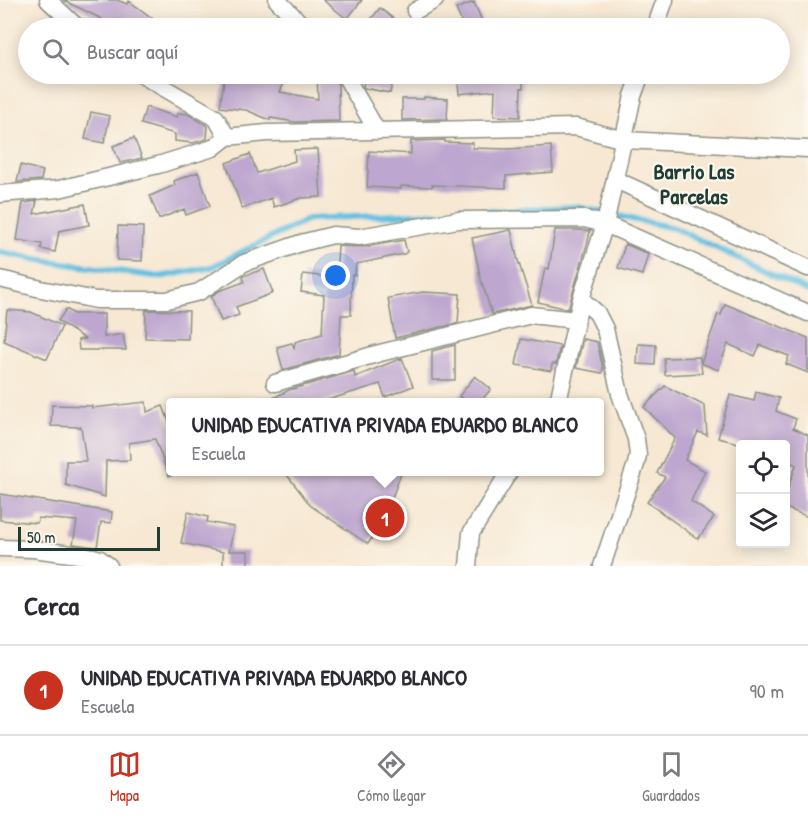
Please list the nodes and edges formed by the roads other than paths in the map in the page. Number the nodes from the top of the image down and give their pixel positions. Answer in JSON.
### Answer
{"nodes":[{"id":1,"x":48,"y":0,"type":"edge"},
{"id":2,"x":277,"y":0,"type":"edge"},
{"id":3,"x":435,"y":0,"type":"edge"},
{"id":4,"x":665,"y":0,"type":"edge"},
{"id":5,"x":415,"y":11,"type":"dead end"},
{"id":6,"x":67,"y":18,"type":"edge"},
{"id":7,"x":295,"y":18,"type":"edge"},
{"id":8,"x":659,"y":18,"type":"edge"},
{"id":9,"x":157,"y":84,"type":"edge"},
{"id":10,"x":349,"y":84,"type":"edge"},
{"id":11,"x":637,"y":84,"type":"edge"},
{"id":12,"x":377,"y":131,"type":"junction"},
{"id":13,"x":227,"y":137,"type":"junction"},
{"id":14,"x":624,"y":140,"type":"junction"},
{"id":15,"x":808,"y":149,"type":"edge"},
{"id":16,"x":616,"y":180,"type":"junction"},
{"id":17,"x":0,"y":194,"type":"edge"},
{"id":18,"x":605,"y":223,"type":"junction"},
{"id":19,"x":808,"y":268,"type":"edge"},
{"id":20,"x":0,"y":279,"type":"edge"},
{"id":21,"x":581,"y":299,"type":"junction"},
{"id":22,"x":808,"y":313,"type":"edge"},
{"id":23,"x":576,"y":320,"type":"junction"},
{"id":24,"x":275,"y":383,"type":"dead end"},
{"id":25,"x":559,"y":398,"type":"edge"},
{"id":26,"x":506,"y":476,"type":"edge"},
{"id":27,"x":0,"y":548,"type":"edge"},
{"id":28,"x":109,"y":566,"type":"edge"},
{"id":29,"x":468,"y":566,"type":"edge"},
{"id":30,"x":602,"y":566,"type":"edge"}],
"edges":[{"from":1,"to":6,"type":"street"},
{"from":2,"to":7,"type":"street"},
{"from":3,"to":5,"type":"street"},
{"from":4,"to":8,"type":"street"},
{"from":9,"to":13,"type":"street"},
{"from":10,"to":12,"type":"street"},
{"from":11,"to":14,"type":"street"},
{"from":12,"to":13,"type":"street"},
{"from":12,"to":14,"type":"street"},
{"from":13,"to":17,"type":"street"},
{"from":14,"to":15,"type":"street"},
{"from":14,"to":16,"type":"street"},
{"from":16,"to":18,"type":"street"},
{"from":16,"to":19,"type":"street"},
{"from":18,"to":20,"type":"street"},
{"from":18,"to":21,"type":"street"},
{"from":18,"to":22,"type":"street"},
{"from":21,"to":23,"type":"street"},
{"from":21,"to":30,"type":"street"},
{"from":23,"to":24,"type":"street"},
{"from":23,"to":25,"type":"street"},
{"from":26,"to":29,"type":"street"},
{"from":27,"to":28,"type":"street"}]}
